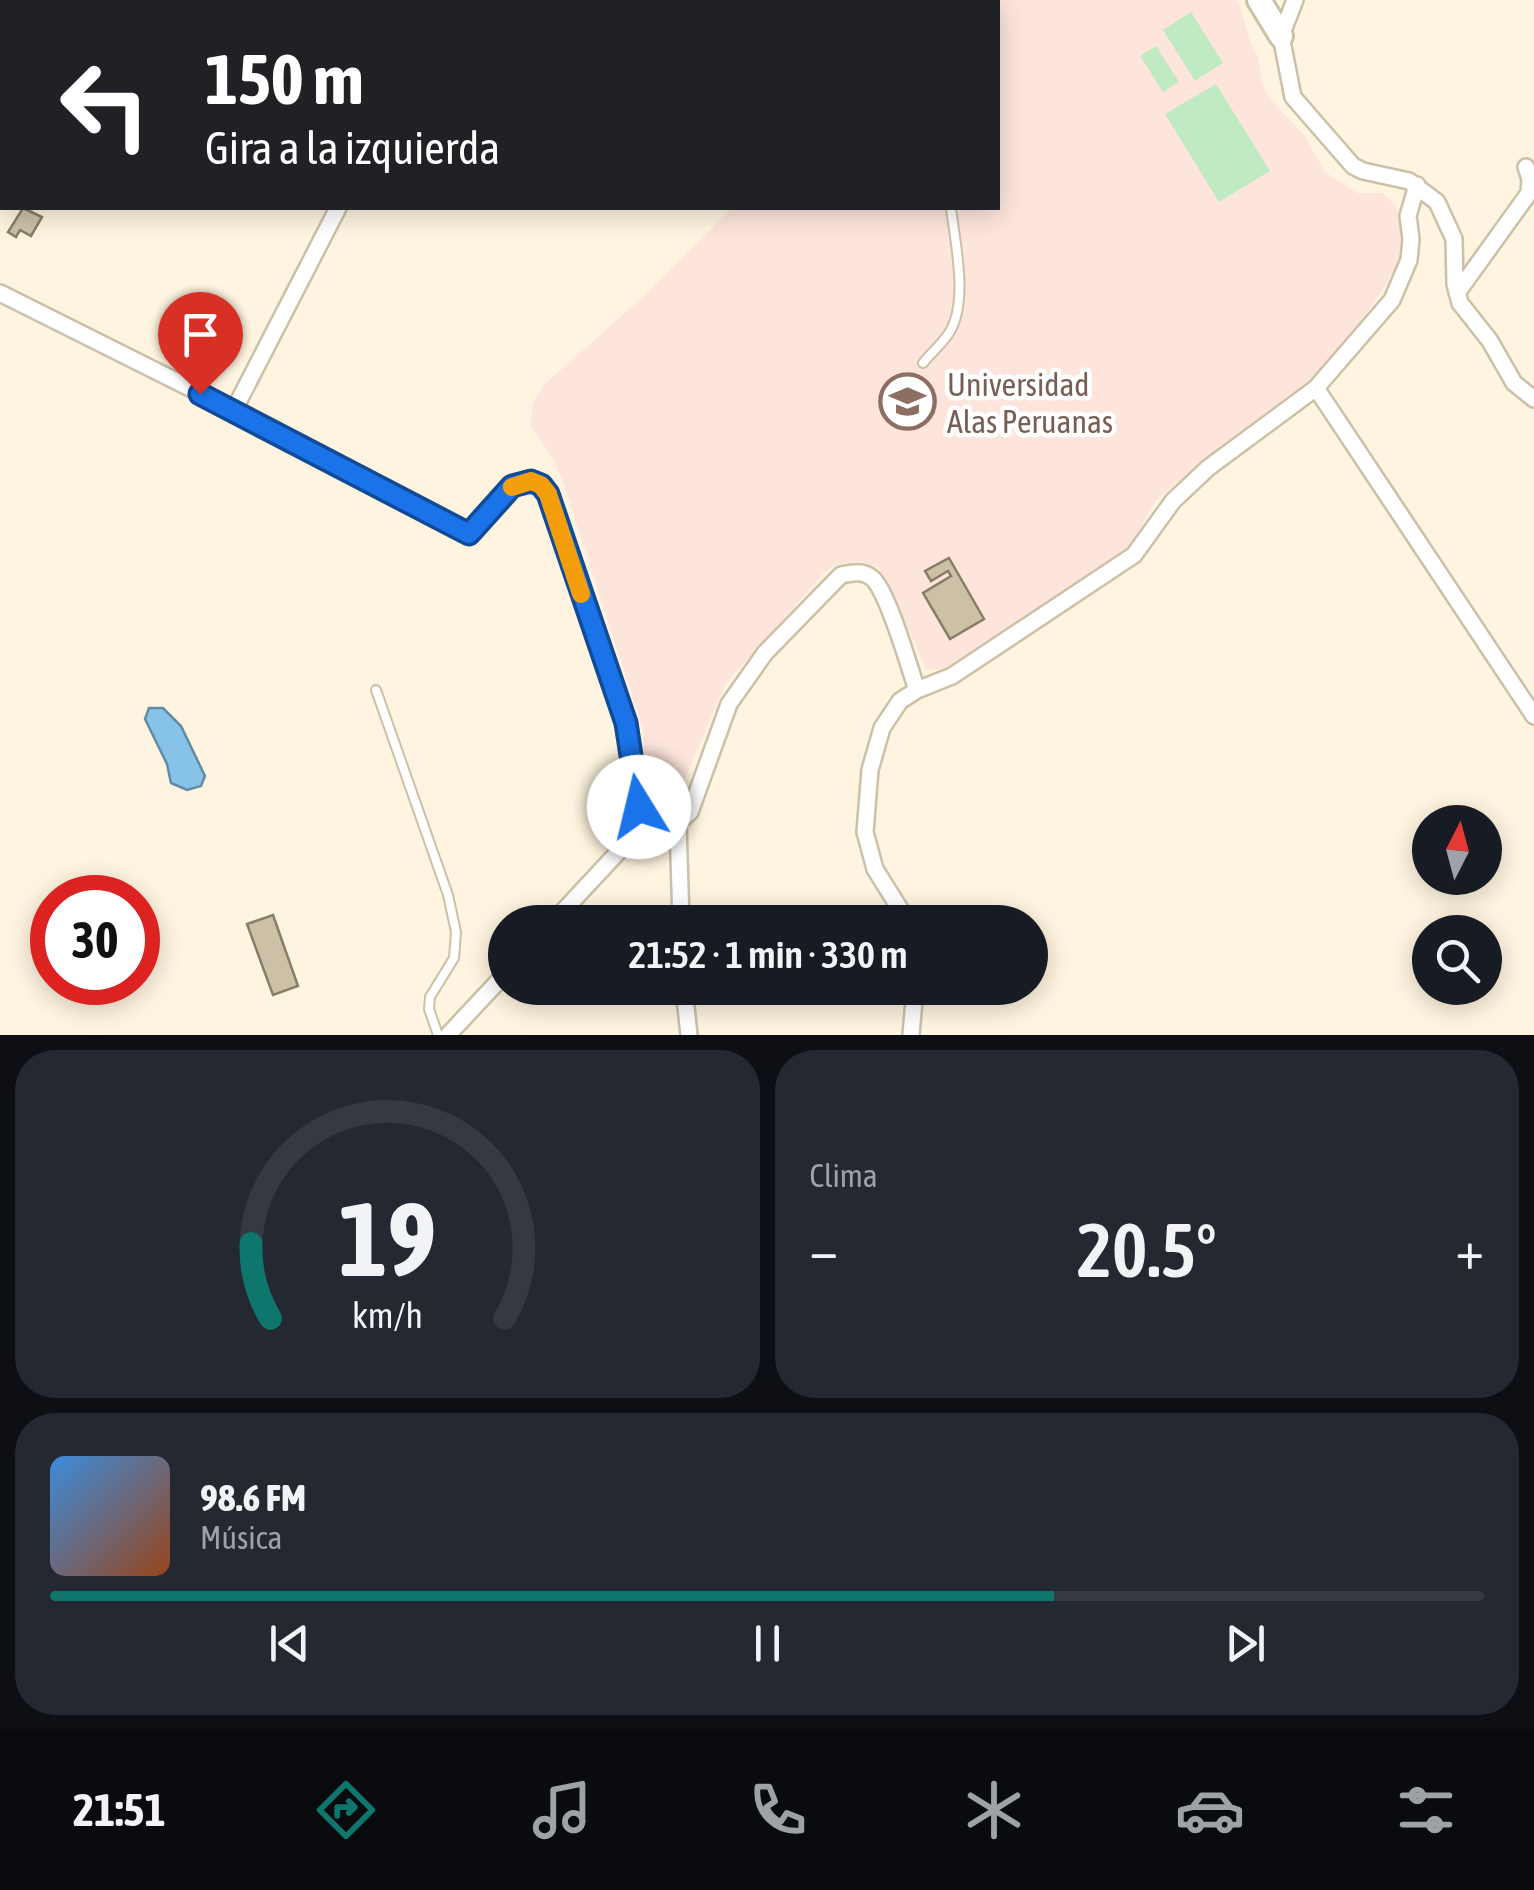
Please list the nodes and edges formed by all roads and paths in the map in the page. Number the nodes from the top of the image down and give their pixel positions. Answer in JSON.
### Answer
{"nodes":[{"id":1,"x":1259,"y":0,"type":"edge"},
{"id":2,"x":1294,"y":0,"type":"edge"},
{"id":3,"x":1281,"y":36,"type":"junction"},
{"id":4,"x":1526,"y":167,"type":"dead end"},
{"id":5,"x":1417,"y":185,"type":"junction"},
{"id":6,"x":337,"y":210,"type":"edge"},
{"id":7,"x":951,"y":210,"type":"edge"},
{"id":8,"x":0,"y":292,"type":"edge"},
{"id":9,"x":1457,"y":293,"type":"junction"},
{"id":10,"x":923,"y":363,"type":"dead end"},
{"id":11,"x":1316,"y":388,"type":"junction"},
{"id":12,"x":1534,"y":398,"type":"edge"},
{"id":13,"x":234,"y":410,"type":"junction"},
{"id":14,"x":376,"y":690,"type":"dead end"},
{"id":15,"x":917,"y":690,"type":"junction"},
{"id":16,"x":1534,"y":716,"type":"edge"},
{"id":17,"x":639,"y":807,"type":"junction"},
{"id":18,"x":678,"y":823,"type":"junction"},
{"id":19,"x":569,"y":905,"type":"edge"},
{"id":20,"x":680,"y":905,"type":"edge"},
{"id":21,"x":897,"y":905,"type":"edge"},
{"id":22,"x":488,"y":992,"type":"edge"},
{"id":23,"x":686,"y":1005,"type":"edge"},
{"id":24,"x":913,"y":1005,"type":"edge"},
{"id":25,"x":438,"y":1035,"type":"edge"},
{"id":26,"x":448,"y":1035,"type":"edge"},
{"id":27,"x":689,"y":1035,"type":"edge"},
{"id":28,"x":912,"y":1035,"type":"edge"}],
"edges":[{"from":1,"to":3,"type":"street"},
{"from":2,"to":3,"type":"street"},
{"from":3,"to":5,"type":"street"},
{"from":4,"to":9,"type":"street"},
{"from":5,"to":9,"type":"street"},
{"from":5,"to":11,"type":"street"},
{"from":6,"to":13,"type":"street"},
{"from":7,"to":10,"type":"lane"},
{"from":8,"to":13,"type":"street"},
{"from":9,"to":12,"type":"street"},
{"from":11,"to":15,"type":"street"},
{"from":11,"to":16,"type":"street"},
{"from":13,"to":17,"type":"street"},
{"from":14,"to":25,"type":"lane"},
{"from":15,"to":18,"type":"street"},
{"from":15,"to":21,"type":"street"},
{"from":17,"to":18,"type":"street"},
{"from":17,"to":19,"type":"street"},
{"from":18,"to":20,"type":"street"},
{"from":22,"to":26,"type":"street"},
{"from":23,"to":27,"type":"street"},
{"from":24,"to":28,"type":"street"}]}
